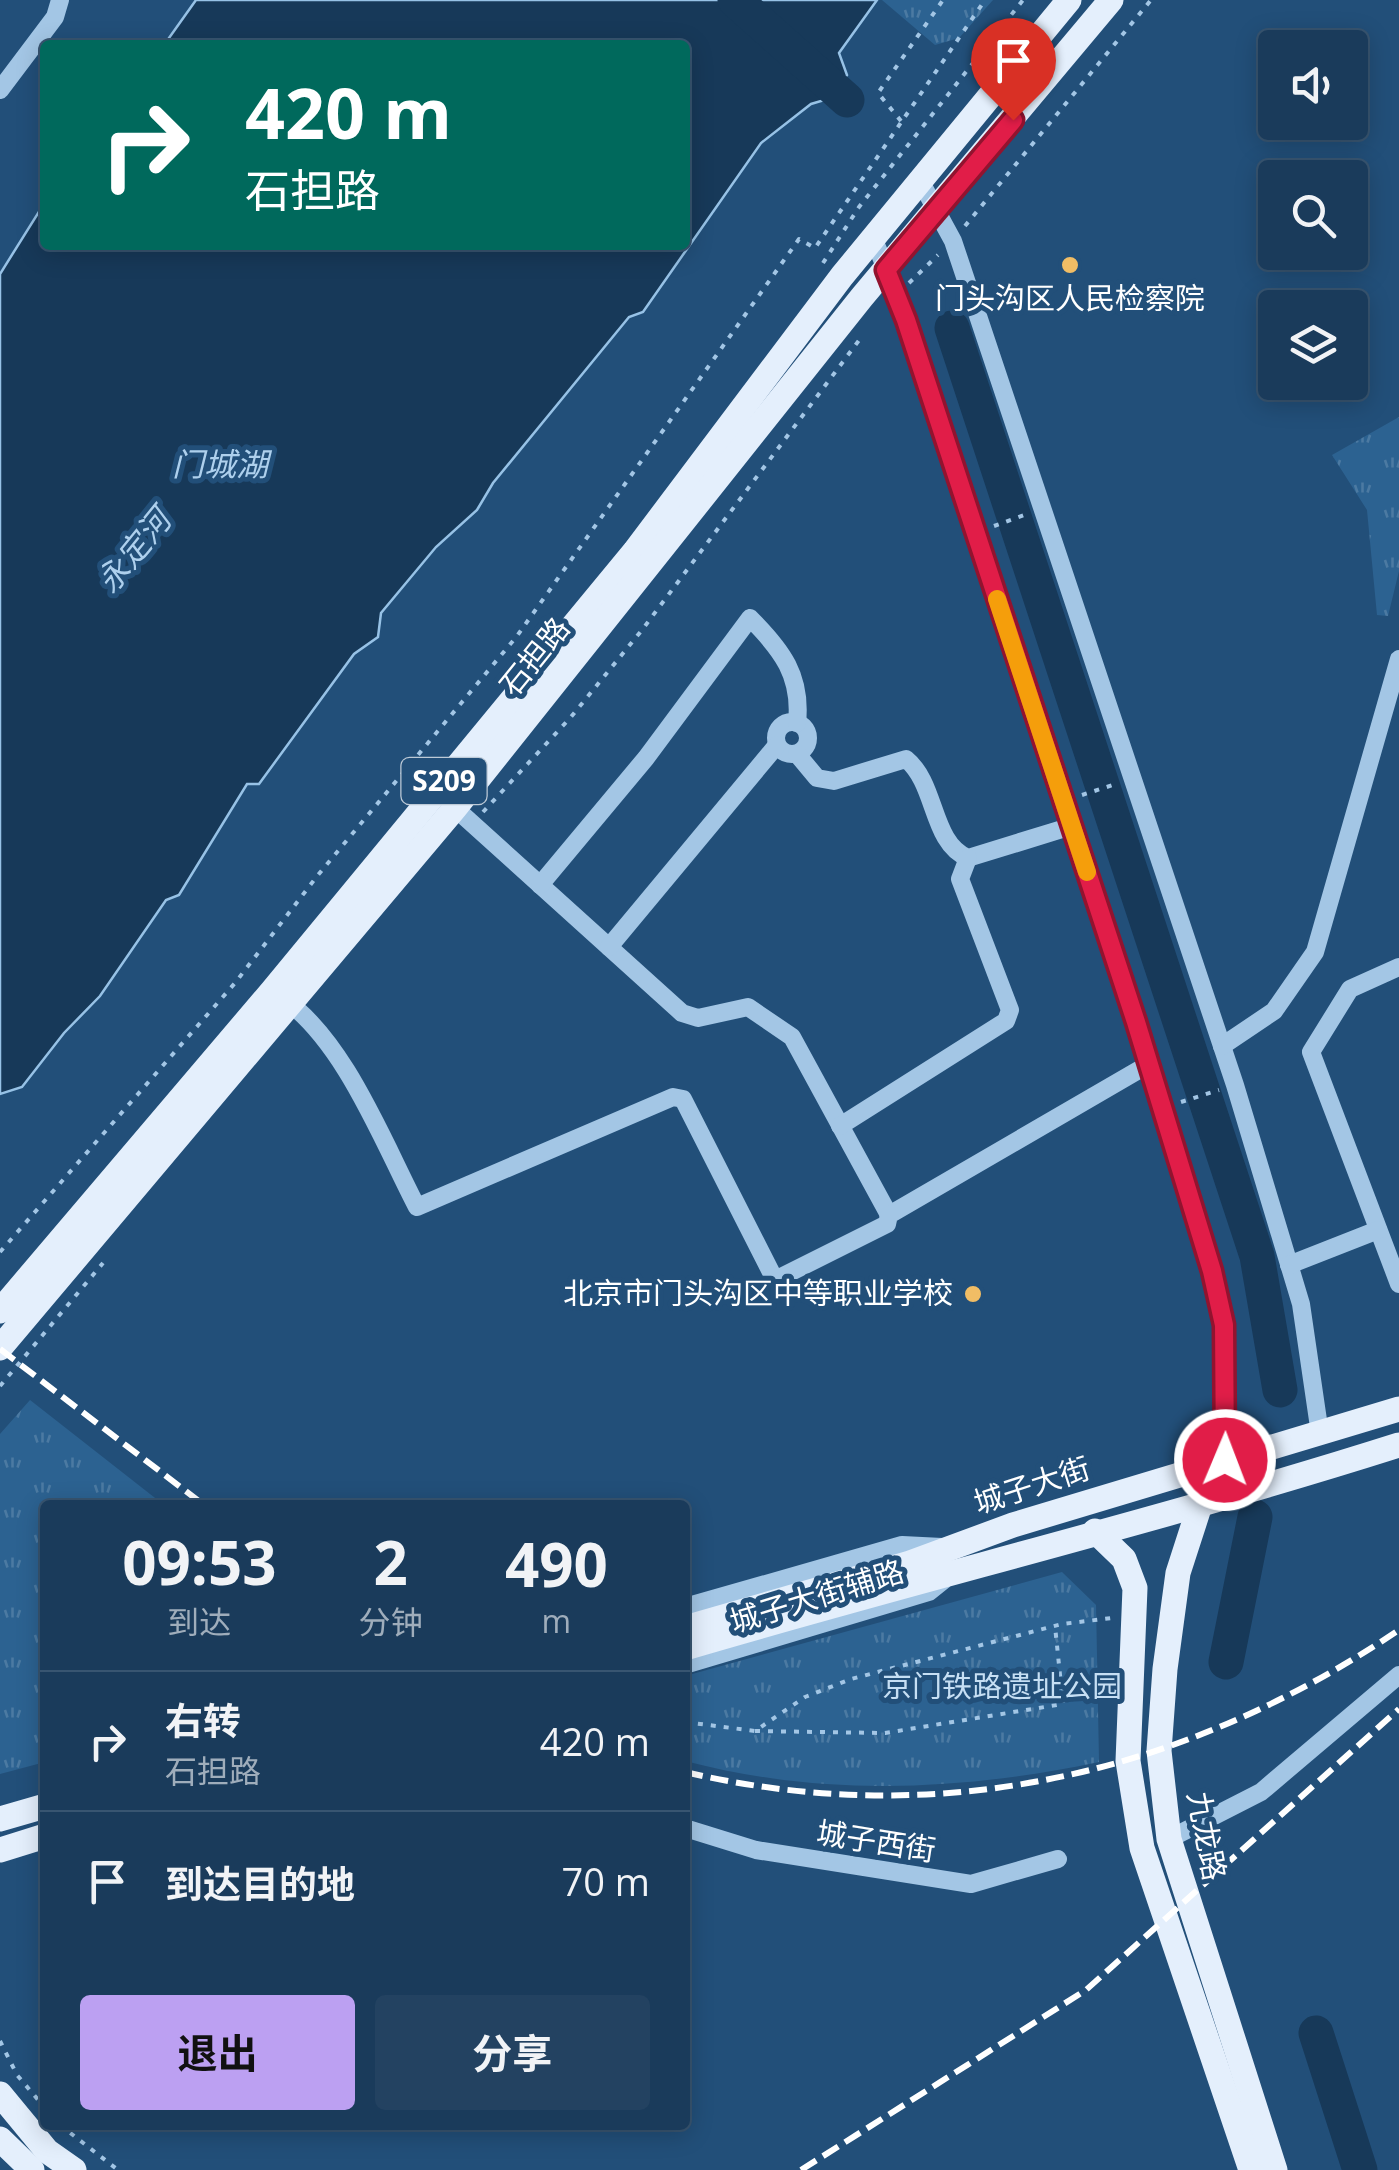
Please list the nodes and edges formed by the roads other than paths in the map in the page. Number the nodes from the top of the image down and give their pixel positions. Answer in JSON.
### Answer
{"nodes":[{"id":1,"x":60,"y":0,"type":"edge"},
{"id":2,"x":1069,"y":0,"type":"edge"},
{"id":3,"x":1111,"y":0,"type":"edge"},
{"id":4,"x":0,"y":90,"type":"edge"},
{"id":5,"x":922,"y":184,"type":"junction"},
{"id":6,"x":939,"y":210,"type":"junction"},
{"id":7,"x":874,"y":240,"type":"junction"},
{"id":8,"x":886,"y":270,"type":"junction"},
{"id":9,"x":1399,"y":659,"type":"edge"},
{"id":10,"x":798,"y":723,"type":"junction"},
{"id":11,"x":776,"y":745,"type":"junction"},
{"id":12,"x":797,"y":754,"type":"junction"},
{"id":13,"x":455,"y":808,"type":"junction"},
{"id":14,"x":1072,"y":826,"type":"junction"},
{"id":15,"x":968,"y":858,"type":"junction"},
{"id":16,"x":540,"y":885,"type":"junction"},
{"id":17,"x":609,"y":947,"type":"junction"},
{"id":18,"x":1399,"y":967,"type":"edge"},
{"id":19,"x":281,"y":997,"type":"junction"},
{"id":20,"x":1222,"y":1046,"type":"junction"},
{"id":21,"x":1150,"y":1064,"type":"junction"},
{"id":22,"x":840,"y":1126,"type":"junction"},
{"id":23,"x":889,"y":1215,"type":"junction"},
{"id":24,"x":1378,"y":1230,"type":"junction"},
{"id":25,"x":1289,"y":1265,"type":"junction"},
{"id":26,"x":1399,"y":1284,"type":"edge"},
{"id":27,"x":0,"y":1311,"type":"edge"},
{"id":28,"x":0,"y":1348,"type":"edge"},
{"id":29,"x":1399,"y":1409,"type":"edge"},
{"id":30,"x":1320,"y":1434,"type":"junction"},
{"id":31,"x":1399,"y":1445,"type":"edge"},
{"id":32,"x":1225,"y":1460,"type":"junction"},
{"id":33,"x":1200,"y":1505,"type":"junction"},
{"id":34,"x":1096,"y":1532,"type":"junction"},
{"id":35,"x":956,"y":1558,"type":"junction"},
{"id":36,"x":690,"y":1606,"type":"edge"},
{"id":37,"x":690,"y":1627,"type":"edge"},
{"id":38,"x":690,"y":1646,"type":"edge"},
{"id":39,"x":690,"y":1663,"type":"edge"},
{"id":40,"x":1399,"y":1675,"type":"edge"},
{"id":41,"x":40,"y":1807,"type":"edge"},
{"id":42,"x":0,"y":1819,"type":"edge"},
{"id":43,"x":690,"y":1830,"type":"edge"},
{"id":44,"x":40,"y":1838,"type":"edge"},
{"id":45,"x":1169,"y":1839,"type":"junction"},
{"id":46,"x":0,"y":1850,"type":"edge"},
{"id":47,"x":1058,"y":1859,"type":"dead end"},
{"id":48,"x":0,"y":2094,"type":"edge"},
{"id":49,"x":0,"y":2139,"type":"edge"},
{"id":50,"x":32,"y":2170,"type":"edge"},
{"id":51,"x":74,"y":2170,"type":"edge"},
{"id":52,"x":1251,"y":2170,"type":"edge"},
{"id":53,"x":1275,"y":2170,"type":"edge"}],
"edges":[{"from":1,"to":4,"type":"street"},
{"from":2,"to":5,"type":"main road","name":"石担路","number":"S209"},
{"from":3,"to":6,"type":"main road","name":"石担路","number":"S209"},
{"from":5,"to":6,"type":"street"},
{"from":5,"to":7,"type":"main road","name":"石担路","number":"S209"},
{"from":6,"to":8,"type":"main road","name":"石担路","number":"S209"},
{"from":6,"to":20,"type":"street"},
{"from":7,"to":8,"type":"street"},
{"from":7,"to":19,"type":"main road","name":"石担路","number":"S209"},
{"from":8,"to":13,"type":"main road","name":"石担路","number":"S209"},
{"from":8,"to":14,"type":"street"},
{"from":9,"to":20,"type":"street"},
{"from":10,"to":11,"type":"street"},
{"from":10,"to":12,"type":"street"},
{"from":10,"to":16,"type":"street"},
{"from":11,"to":12,"type":"street"},
{"from":11,"to":17,"type":"street"},
{"from":12,"to":15,"type":"street"},
{"from":13,"to":16,"type":"street"},
{"from":13,"to":19,"type":"main road","name":"石担路","number":"S209"},
{"from":14,"to":15,"type":"street"},
{"from":14,"to":21,"type":"street"},
{"from":15,"to":22,"type":"street"},
{"from":16,"to":17,"type":"street"},
{"from":17,"to":22,"type":"street"},
{"from":18,"to":24,"type":"street"},
{"from":19,"to":23,"type":"street"},
{"from":19,"to":27,"type":"main road","name":"石担路","number":"S209"},
{"from":19,"to":28,"type":"main road","name":"石担路","number":"S209"},
{"from":20,"to":25,"type":"street"},
{"from":21,"to":23,"type":"street"},
{"from":21,"to":32,"type":"street"},
{"from":22,"to":23,"type":"street"},
{"from":24,"to":25,"type":"street"},
{"from":24,"to":26,"type":"street"},
{"from":25,"to":30,"type":"street"},
{"from":29,"to":30,"type":"main road","name":"城子大街"},
{"from":30,"to":32,"type":"main road","name":"城子大街"},
{"from":31,"to":33,"type":"main road","name":"城子大街"},
{"from":32,"to":35,"type":"main road","name":"城子大街"},
{"from":33,"to":34,"type":"main road","name":"城子大街"},
{"from":33,"to":45,"type":"main road","name":"九龙路"},
{"from":34,"to":35,"type":"main road","name":"城子大街"},
{"from":34,"to":52,"type":"main road","name":"九龙路"},
{"from":35,"to":36,"type":"street","name":"城子大街辅路"},
{"from":35,"to":37,"type":"main road","name":"城子大街"},
{"from":35,"to":38,"type":"main road","name":"城子大街"},
{"from":35,"to":39,"type":"street","name":"城子大街辅路"},
{"from":40,"to":45,"type":"street"},
{"from":41,"to":42,"type":"main road"},
{"from":43,"to":47,"type":"street","name":"城子西街"},
{"from":44,"to":46,"type":"main road"},
{"from":45,"to":53,"type":"main road","name":"九龙路"},
{"from":48,"to":51,"type":"main road"},
{"from":49,"to":50,"type":"main road"}]}
